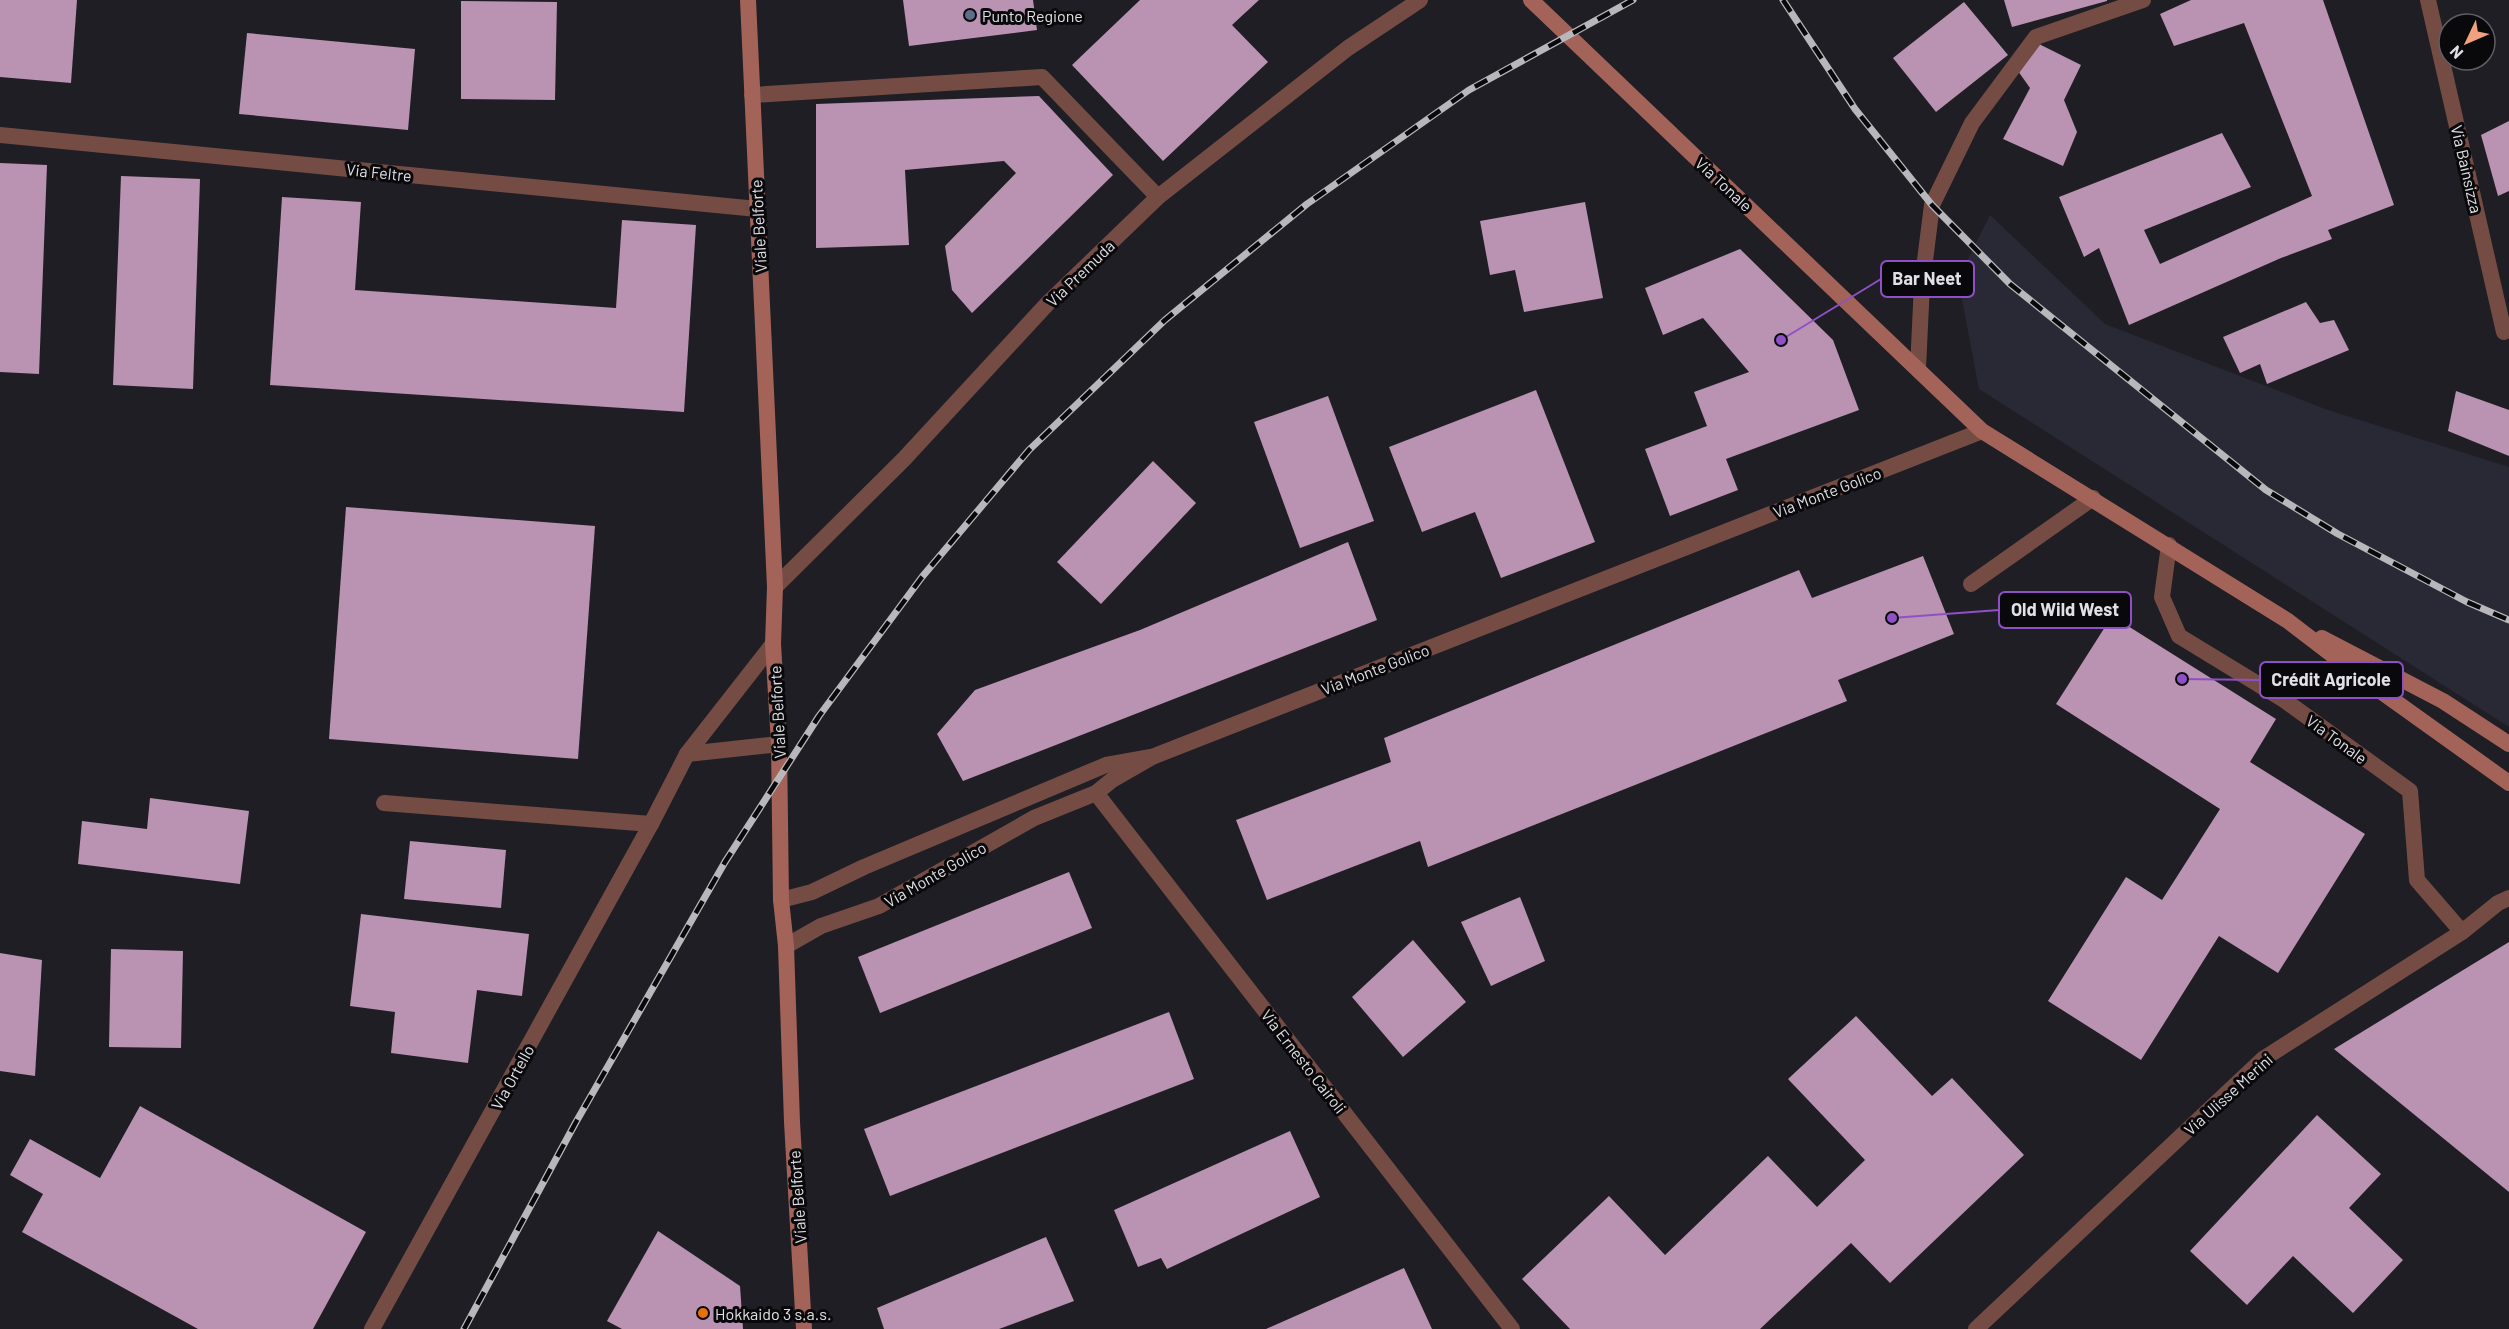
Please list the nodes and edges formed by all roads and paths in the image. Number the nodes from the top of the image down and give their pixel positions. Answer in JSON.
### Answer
{"nodes":[{"id":1,"x":748,"y":0,"type":"edge"},
{"id":2,"x":1420,"y":0,"type":"edge"},
{"id":3,"x":1531,"y":0,"type":"edge"},
{"id":4,"x":2143,"y":0,"type":"edge"},
{"id":5,"x":2428,"y":0,"type":"edge"},
{"id":6,"x":752,"y":95,"type":"junction"},
{"id":7,"x":0,"y":135,"type":"edge"},
{"id":8,"x":1158,"y":197,"type":"junction"},
{"id":9,"x":757,"y":209,"type":"junction"},
{"id":10,"x":2509,"y":329,"type":"edge"},
{"id":11,"x":1918,"y":368,"type":"junction"},
{"id":12,"x":1982,"y":431,"type":"junction"},
{"id":13,"x":2093,"y":498,"type":"junction"},
{"id":14,"x":2169,"y":545,"type":"junction"},
{"id":15,"x":1971,"y":584,"type":"dead end"},
{"id":16,"x":775,"y":586,"type":"junction"},
{"id":17,"x":2288,"y":621,"type":"junction"},
{"id":18,"x":773,"y":644,"type":"junction"},
{"id":19,"x":779,"y":744,"type":"junction"},
{"id":20,"x":2509,"y":744,"type":"edge"},
{"id":21,"x":687,"y":754,"type":"junction"},
{"id":22,"x":1152,"y":757,"type":"junction"},
{"id":23,"x":2509,"y":783,"type":"edge"},
{"id":24,"x":1096,"y":793,"type":"junction"},
{"id":25,"x":384,"y":803,"type":"dead end"},
{"id":26,"x":651,"y":824,"type":"junction"},
{"id":27,"x":2509,"y":898,"type":"edge"},
{"id":28,"x":781,"y":900,"type":"junction"},
{"id":29,"x":2462,"y":932,"type":"junction"},
{"id":30,"x":786,"y":946,"type":"junction"},
{"id":31,"x":372,"y":1329,"type":"edge"},
{"id":32,"x":804,"y":1329,"type":"edge"},
{"id":33,"x":1512,"y":1329,"type":"edge"},
{"id":34,"x":1976,"y":1329,"type":"edge"}],
"edges":[{"from":1,"to":6,"type":"main road","name":"Viale Belforte"},
{"from":2,"to":8,"type":"street","name":"Via Premuda"},
{"from":3,"to":11,"type":"main road","name":"Via Tonale"},
{"from":4,"to":11,"type":"street"},
{"from":5,"to":10,"type":"street","name":"Via Bainsizza"},
{"from":6,"to":8,"type":"street"},
{"from":6,"to":9,"type":"main road","name":"Viale Belforte"},
{"from":7,"to":9,"type":"street","name":"Via Feltre"},
{"from":8,"to":16,"type":"street","name":"Via Premuda"},
{"from":9,"to":16,"type":"main road","name":"Viale Belforte"},
{"from":11,"to":12,"type":"main road","name":"Via Tonale"},
{"from":12,"to":13,"type":"main road","name":"Via Tonale"},
{"from":12,"to":22,"type":"street","name":"Via Monte Golico"},
{"from":13,"to":14,"type":"main road","name":"Via Tonale"},
{"from":13,"to":15,"type":"street"},
{"from":14,"to":17,"type":"main road","name":"Via Tonale"},
{"from":14,"to":29,"type":"street","name":"Via Tonale"},
{"from":16,"to":18,"type":"main road","name":"Viale Belforte"},
{"from":17,"to":20,"type":"main road","name":"Via Tonale"},
{"from":17,"to":23,"type":"main road","name":"Via Tonale"},
{"from":18,"to":19,"type":"main road","name":"Viale Belforte"},
{"from":18,"to":21,"type":"street","name":"Via Ortello"},
{"from":19,"to":21,"type":"street"},
{"from":19,"to":28,"type":"main road","name":"Viale Belforte"},
{"from":21,"to":26,"type":"street","name":"Via Ortello"},
{"from":22,"to":24,"type":"street","name":"Via Monte Golico"},
{"from":22,"to":28,"type":"street"},
{"from":24,"to":30,"type":"street","name":"Via Monte Golico"},
{"from":24,"to":33,"type":"street","name":"Via Ernesto Cairoli"},
{"from":25,"to":26,"type":"street"},
{"from":26,"to":31,"type":"street","name":"Via Ortello"},
{"from":27,"to":29,"type":"street","name":"Via Ulisse Merini"},
{"from":28,"to":30,"type":"main road","name":"Viale Belforte"},
{"from":29,"to":34,"type":"street","name":"Via Ulisse Merini"},
{"from":30,"to":32,"type":"main road","name":"Viale Belforte"}]}
